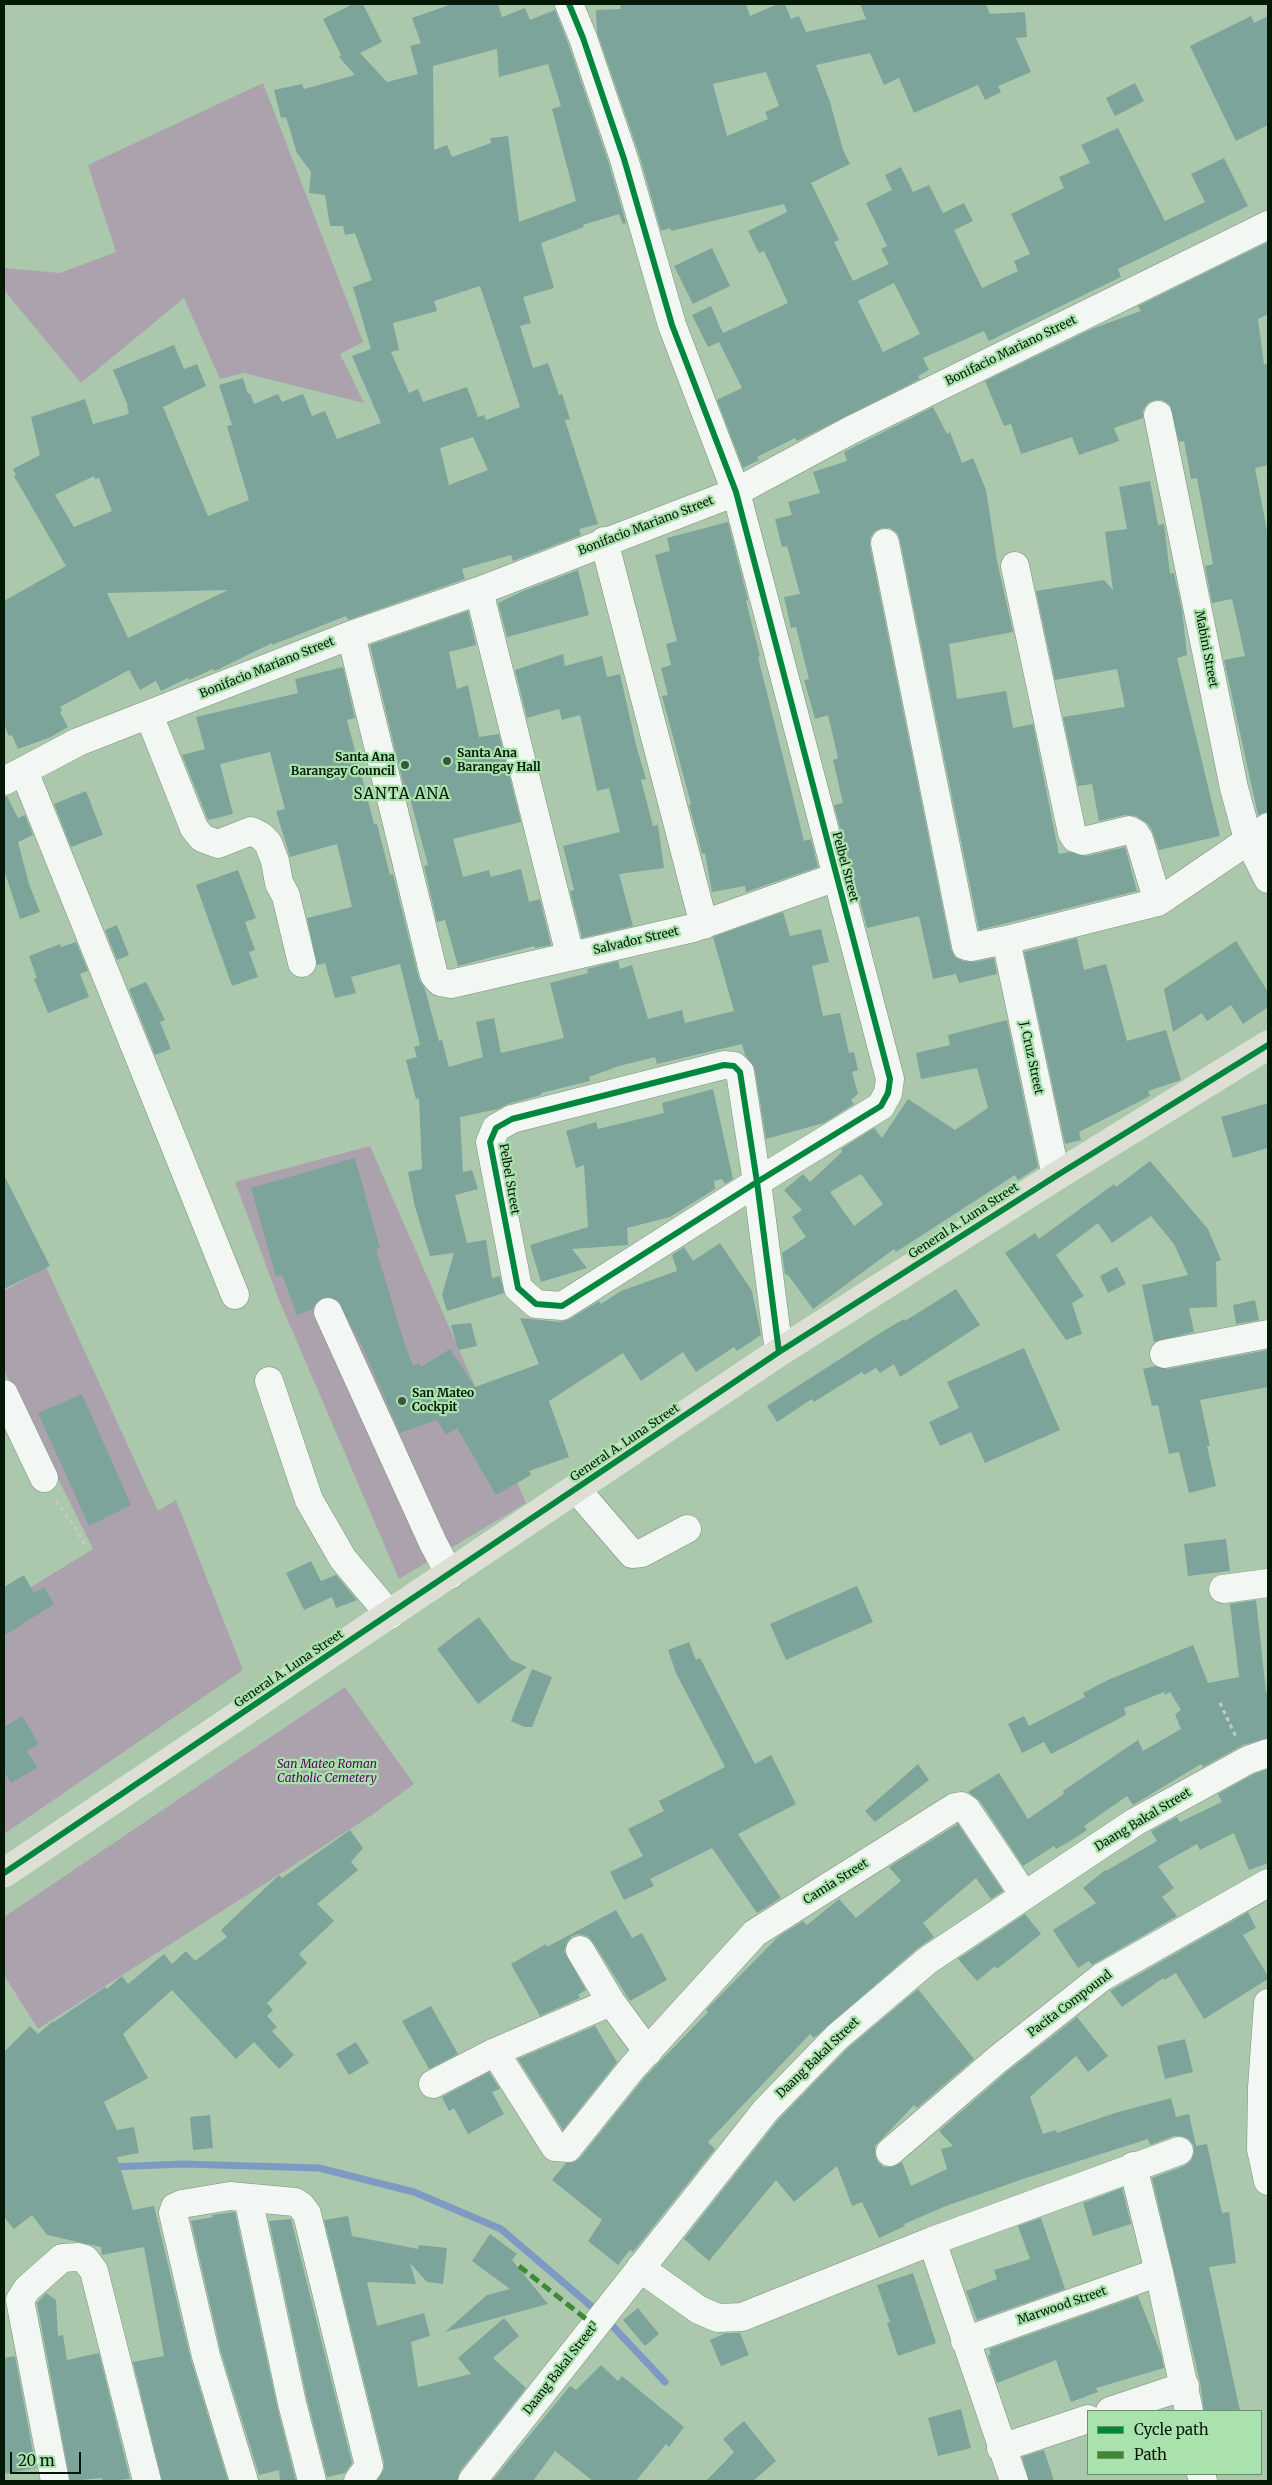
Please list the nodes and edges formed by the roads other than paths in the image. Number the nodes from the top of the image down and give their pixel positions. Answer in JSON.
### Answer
{"nodes":[{"id":1,"x":568,"y":4,"type":"edge"},
{"id":2,"x":1268,"y":225,"type":"edge"},
{"id":3,"x":1158,"y":415,"type":"dead end"},
{"id":4,"x":736,"y":492,"type":"junction"},
{"id":5,"x":604,"y":541,"type":"junction"},
{"id":6,"x":885,"y":543,"type":"dead end"},
{"id":7,"x":1015,"y":566,"type":"dead end"},
{"id":8,"x":479,"y":591,"type":"junction"},
{"id":9,"x":351,"y":634,"type":"junction"},
{"id":10,"x":149,"y":715,"type":"junction"},
{"id":11,"x":14,"y":776,"type":"edge"},
{"id":12,"x":1258,"y":833,"type":"edge"},
{"id":13,"x":836,"y":877,"type":"junction"},
{"id":14,"x":1268,"y":879,"type":"edge"},
{"id":15,"x":1158,"y":902,"type":"junction"},
{"id":16,"x":704,"y":925,"type":"junction"},
{"id":17,"x":1006,"y":940,"type":"junction"},
{"id":18,"x":570,"y":955,"type":"junction"},
{"id":19,"x":302,"y":963,"type":"dead end"},
{"id":20,"x":1268,"y":1045,"type":"edge"},
{"id":21,"x":1056,"y":1176,"type":"junction"},
{"id":22,"x":757,"y":1182,"type":"junction"},
{"id":23,"x":234,"y":1295,"type":"dead end"},
{"id":24,"x":328,"y":1312,"type":"dead end"},
{"id":25,"x":1268,"y":1334,"type":"edge"},
{"id":26,"x":779,"y":1352,"type":"junction"},
{"id":27,"x":1164,"y":1354,"type":"dead end"},
{"id":28,"x":269,"y":1381,"type":"dead end"},
{"id":29,"x":4,"y":1394,"type":"edge"},
{"id":30,"x":44,"y":1478,"type":"road end"},
{"id":31,"x":577,"y":1490,"type":"junction"},
{"id":32,"x":687,"y":1529,"type":"dead end"},
{"id":33,"x":450,"y":1575,"type":"junction"},
{"id":34,"x":1268,"y":1583,"type":"edge"},
{"id":35,"x":1223,"y":1589,"type":"dead end"},
{"id":36,"x":390,"y":1615,"type":"junction"},
{"id":37,"x":1258,"y":1757,"type":"edge"},
{"id":38,"x":4,"y":1873,"type":"edge"},
{"id":39,"x":1268,"y":1883,"type":"edge"},
{"id":40,"x":1024,"y":1895,"type":"junction"},
{"id":41,"x":580,"y":1950,"type":"dead end"},
{"id":42,"x":612,"y":2002,"type":"junction"},
{"id":43,"x":1268,"y":2003,"type":"edge"},
{"id":44,"x":495,"y":2052,"type":"junction"},
{"id":45,"x":648,"y":2052,"type":"junction"},
{"id":46,"x":433,"y":2084,"type":"dead end"},
{"id":47,"x":1179,"y":2151,"type":"dead end"},
{"id":48,"x":890,"y":2152,"type":"dead end"},
{"id":49,"x":1133,"y":2166,"type":"junction"},
{"id":50,"x":1268,"y":2182,"type":"edge"},
{"id":51,"x":248,"y":2198,"type":"junction"},
{"id":52,"x":932,"y":2241,"type":"junction"},
{"id":53,"x":640,"y":2268,"type":"junction"},
{"id":54,"x":1159,"y":2272,"type":"junction"},
{"id":55,"x":12,"y":2309,"type":"edge"},
{"id":56,"x":965,"y":2341,"type":"junction"},
{"id":57,"x":1187,"y":2399,"type":"edge"},
{"id":58,"x":1116,"y":2410,"type":"edge"},
{"id":59,"x":1087,"y":2419,"type":"edge"},
{"id":60,"x":1001,"y":2448,"type":"junction"},
{"id":61,"x":55,"y":2481,"type":"edge"},
{"id":62,"x":147,"y":2481,"type":"edge"},
{"id":63,"x":244,"y":2481,"type":"edge"},
{"id":64,"x":312,"y":2481,"type":"edge"},
{"id":65,"x":358,"y":2481,"type":"edge"},
{"id":66,"x":472,"y":2481,"type":"edge"},
{"id":67,"x":1014,"y":2481,"type":"edge"}],
"edges":[{"from":1,"to":4,"type":"street","name":"Pelbel Street"},
{"from":2,"to":4,"type":"street","name":"Bonifacio Mariano Street"},
{"from":3,"to":12,"type":"street","name":"Mabini Street"},
{"from":4,"to":5,"type":"street","name":"Bonifacio Mariano Street"},
{"from":4,"to":13,"type":"street","name":"Pelbel Street"},
{"from":5,"to":8,"type":"street","name":"Bonifacio Mariano Street"},
{"from":5,"to":16,"type":"street"},
{"from":6,"to":17,"type":"street"},
{"from":7,"to":15,"type":"street"},
{"from":8,"to":9,"type":"street","name":"Bonifacio Mariano Street"},
{"from":8,"to":18,"type":"street"},
{"from":9,"to":10,"type":"street","name":"Bonifacio Mariano Street"},
{"from":9,"to":18,"type":"street","name":"Salvador Street"},
{"from":10,"to":11,"type":"street","name":"Bonifacio Mariano Street"},
{"from":10,"to":19,"type":"street"},
{"from":11,"to":23,"type":"street"},
{"from":12,"to":14,"type":"street","name":"Mabini Street"},
{"from":12,"to":15,"type":"street"},
{"from":13,"to":16,"type":"street","name":"Salvador Street"},
{"from":13,"to":22,"type":"street","name":"Pelbel Street"},
{"from":15,"to":17,"type":"street"},
{"from":16,"to":18,"type":"street","name":"Salvador Street"},
{"from":17,"to":21,"type":"street","name":"J. Cruz Street"},
{"from":20,"to":21,"type":"main road","name":"General A. Luna Street"},
{"from":21,"to":26,"type":"main road","name":"General A. Luna Street"},
{"from":22,"to":22,"type":"street","name":"Pelbel Street"},
{"from":22,"to":26,"type":"street","name":"Pelbel Street"},
{"from":24,"to":33,"type":"street"},
{"from":25,"to":27,"type":"street"},
{"from":26,"to":31,"type":"main road","name":"General A. Luna Street"},
{"from":28,"to":36,"type":"street"},
{"from":29,"to":30,"type":"street"},
{"from":31,"to":32,"type":"street"},
{"from":31,"to":33,"type":"main road","name":"General A. Luna Street"},
{"from":33,"to":36,"type":"main road","name":"General A. Luna Street"},
{"from":34,"to":35,"type":"street"},
{"from":36,"to":38,"type":"main road","name":"General A. Luna Street"},
{"from":37,"to":40,"type":"street","name":"Daang Bakal Street"},
{"from":39,"to":48,"type":"street","name":"Pacita Compound"},
{"from":40,"to":45,"type":"street","name":"Camia Street"},
{"from":40,"to":53,"type":"street","name":"Daang Bakal Street"},
{"from":41,"to":42,"type":"street"},
{"from":42,"to":44,"type":"street"},
{"from":42,"to":45,"type":"street"},
{"from":43,"to":50,"type":"street"},
{"from":44,"to":45,"type":"street","name":"Camia Street"},
{"from":44,"to":46,"type":"street"},
{"from":47,"to":49,"type":"street"},
{"from":49,"to":52,"type":"street"},
{"from":49,"to":54,"type":"street"},
{"from":51,"to":63,"type":"street"},
{"from":51,"to":64,"type":"street"},
{"from":51,"to":65,"type":"street"},
{"from":52,"to":53,"type":"street"},
{"from":52,"to":56,"type":"street"},
{"from":53,"to":66,"type":"street","name":"Daang Bakal Street"},
{"from":54,"to":56,"type":"street","name":"Marwood Street"},
{"from":54,"to":57,"type":"street"},
{"from":55,"to":61,"type":"street"},
{"from":55,"to":62,"type":"street"},
{"from":56,"to":60,"type":"street"},
{"from":57,"to":58,"type":"street"},
{"from":59,"to":60,"type":"street"},
{"from":60,"to":67,"type":"street"}]}
